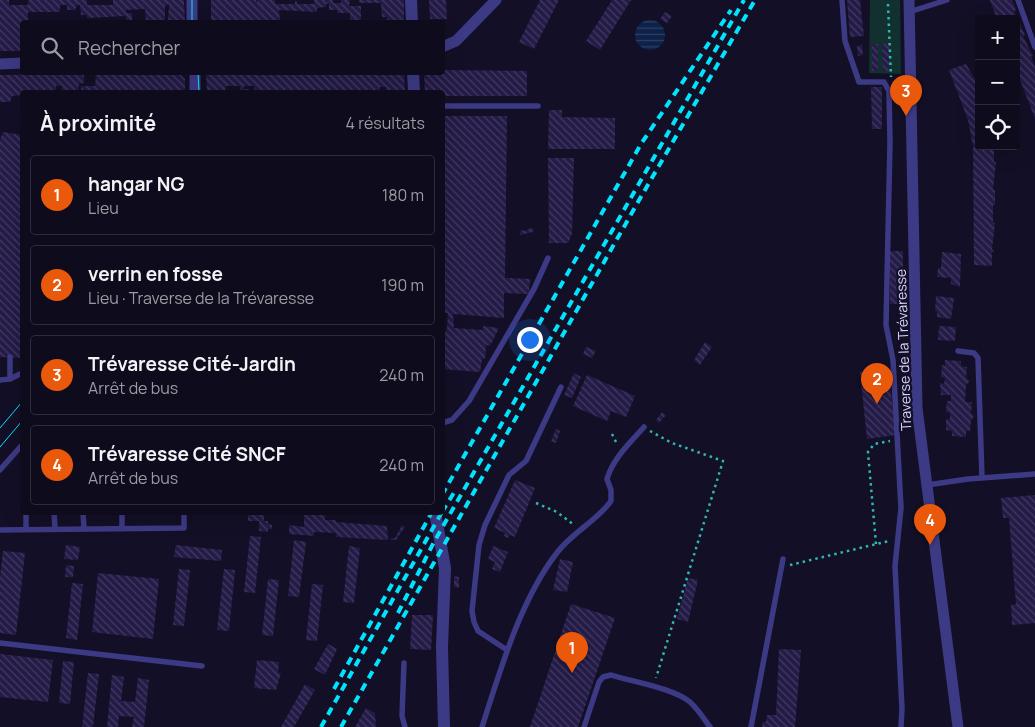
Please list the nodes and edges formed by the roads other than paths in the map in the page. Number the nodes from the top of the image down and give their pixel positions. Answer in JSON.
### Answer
{"nodes":[{"id":1,"x":192,"y":0,"type":"edge"},
{"id":2,"x":411,"y":0,"type":"edge"},
{"id":3,"x":496,"y":0,"type":"edge"},
{"id":4,"x":842,"y":0,"type":"edge"},
{"id":5,"x":947,"y":0,"type":"edge"},
{"id":6,"x":1018,"y":0,"type":"edge"},
{"id":7,"x":909,"y":6,"type":"edge"},
{"id":8,"x":192,"y":20,"type":"edge"},
{"id":9,"x":412,"y":20,"type":"edge"},
{"id":10,"x":445,"y":46,"type":"edge"},
{"id":11,"x":1035,"y":47,"type":"edge"},
{"id":12,"x":0,"y":64,"type":"edge"},
{"id":13,"x":20,"y":64,"type":"edge"},
{"id":14,"x":195,"y":75,"type":"edge"},
{"id":15,"x":414,"y":75,"type":"edge"},
{"id":16,"x":195,"y":90,"type":"edge"},
{"id":17,"x":414,"y":90,"type":"edge"},
{"id":18,"x":445,"y":106,"type":"edge"},
{"id":19,"x":538,"y":106,"type":"dead end"},
{"id":20,"x":548,"y":258,"type":"dead end"},
{"id":21,"x":958,"y":351,"type":"dead end"},
{"id":22,"x":10,"y":357,"type":"dead end"},
{"id":23,"x":20,"y":374,"type":"edge"},
{"id":24,"x":10,"y":379,"type":"junction"},
{"id":25,"x":0,"y":380,"type":"edge"},
{"id":26,"x":561,"y":387,"type":"dead end"},
{"id":27,"x":445,"y":422,"type":"edge"},
{"id":28,"x":644,"y":428,"type":"road end"},
{"id":29,"x":20,"y":447,"type":"edge"},
{"id":30,"x":0,"y":470,"type":"edge"},
{"id":31,"x":1035,"y":474,"type":"edge"},
{"id":32,"x":982,"y":478,"type":"junction"},
{"id":33,"x":927,"y":485,"type":"junction"},
{"id":34,"x":26,"y":515,"type":"edge"},
{"id":35,"x":54,"y":515,"type":"edge"},
{"id":36,"x":83,"y":515,"type":"edge"},
{"id":37,"x":122,"y":515,"type":"edge"},
{"id":38,"x":184,"y":515,"type":"edge"},
{"id":39,"x":435,"y":515,"type":"edge"},
{"id":40,"x":26,"y":529,"type":"junction"},
{"id":41,"x":55,"y":529,"type":"junction"},
{"id":42,"x":84,"y":529,"type":"junction"},
{"id":43,"x":122,"y":529,"type":"junction"},
{"id":44,"x":0,"y":530,"type":"edge"},
{"id":45,"x":783,"y":559,"type":"dead end"},
{"id":46,"x":0,"y":643,"type":"edge"},
{"id":47,"x":507,"y":650,"type":"junction"},
{"id":48,"x":404,"y":663,"type":"dead end"},
{"id":49,"x":202,"y":666,"type":"dead end"},
{"id":50,"x":405,"y":727,"type":"edge"},
{"id":51,"x":444,"y":727,"type":"edge"},
{"id":52,"x":482,"y":727,"type":"edge"},
{"id":53,"x":584,"y":727,"type":"edge"},
{"id":54,"x":710,"y":727,"type":"edge"},
{"id":55,"x":751,"y":727,"type":"edge"},
{"id":56,"x":901,"y":727,"type":"edge"},
{"id":57,"x":958,"y":727,"type":"edge"}],
"edges":[{"from":1,"to":8,"type":"street"},
{"from":2,"to":9,"type":"street"},
{"from":3,"to":10,"type":"street"},
{"from":4,"to":56,"type":"lane"},
{"from":5,"to":7,"type":"lane"},
{"from":6,"to":11,"type":"lane"},
{"from":7,"to":33,"type":"street","name":"Traverse de la Trévaresse"},
{"from":12,"to":13,"type":"street"},
{"from":14,"to":16,"type":"street"},
{"from":15,"to":17,"type":"street"},
{"from":18,"to":19,"type":"lane"},
{"from":20,"to":27,"type":"lane"},
{"from":21,"to":32,"type":"lane"},
{"from":22,"to":24,"type":"lane"},
{"from":23,"to":24,"type":"lane"},
{"from":24,"to":25,"type":"lane"},
{"from":26,"to":47,"type":"lane"},
{"from":28,"to":47,"type":"lane"},
{"from":29,"to":30,"type":"lane"},
{"from":31,"to":32,"type":"lane"},
{"from":32,"to":33,"type":"lane"},
{"from":33,"to":57,"type":"street","name":"Traverse de la Trévaresse"},
{"from":34,"to":40,"type":"lane"},
{"from":35,"to":41,"type":"lane"},
{"from":36,"to":42,"type":"lane"},
{"from":37,"to":43,"type":"lane"},
{"from":38,"to":43,"type":"lane"},
{"from":39,"to":51,"type":"street"},
{"from":40,"to":41,"type":"lane"},
{"from":40,"to":44,"type":"lane"},
{"from":41,"to":42,"type":"lane"},
{"from":42,"to":43,"type":"lane"},
{"from":45,"to":55,"type":"lane"},
{"from":46,"to":49,"type":"lane"},
{"from":47,"to":52,"type":"lane"},
{"from":48,"to":50,"type":"lane"},
{"from":53,"to":54,"type":"lane"}]}
